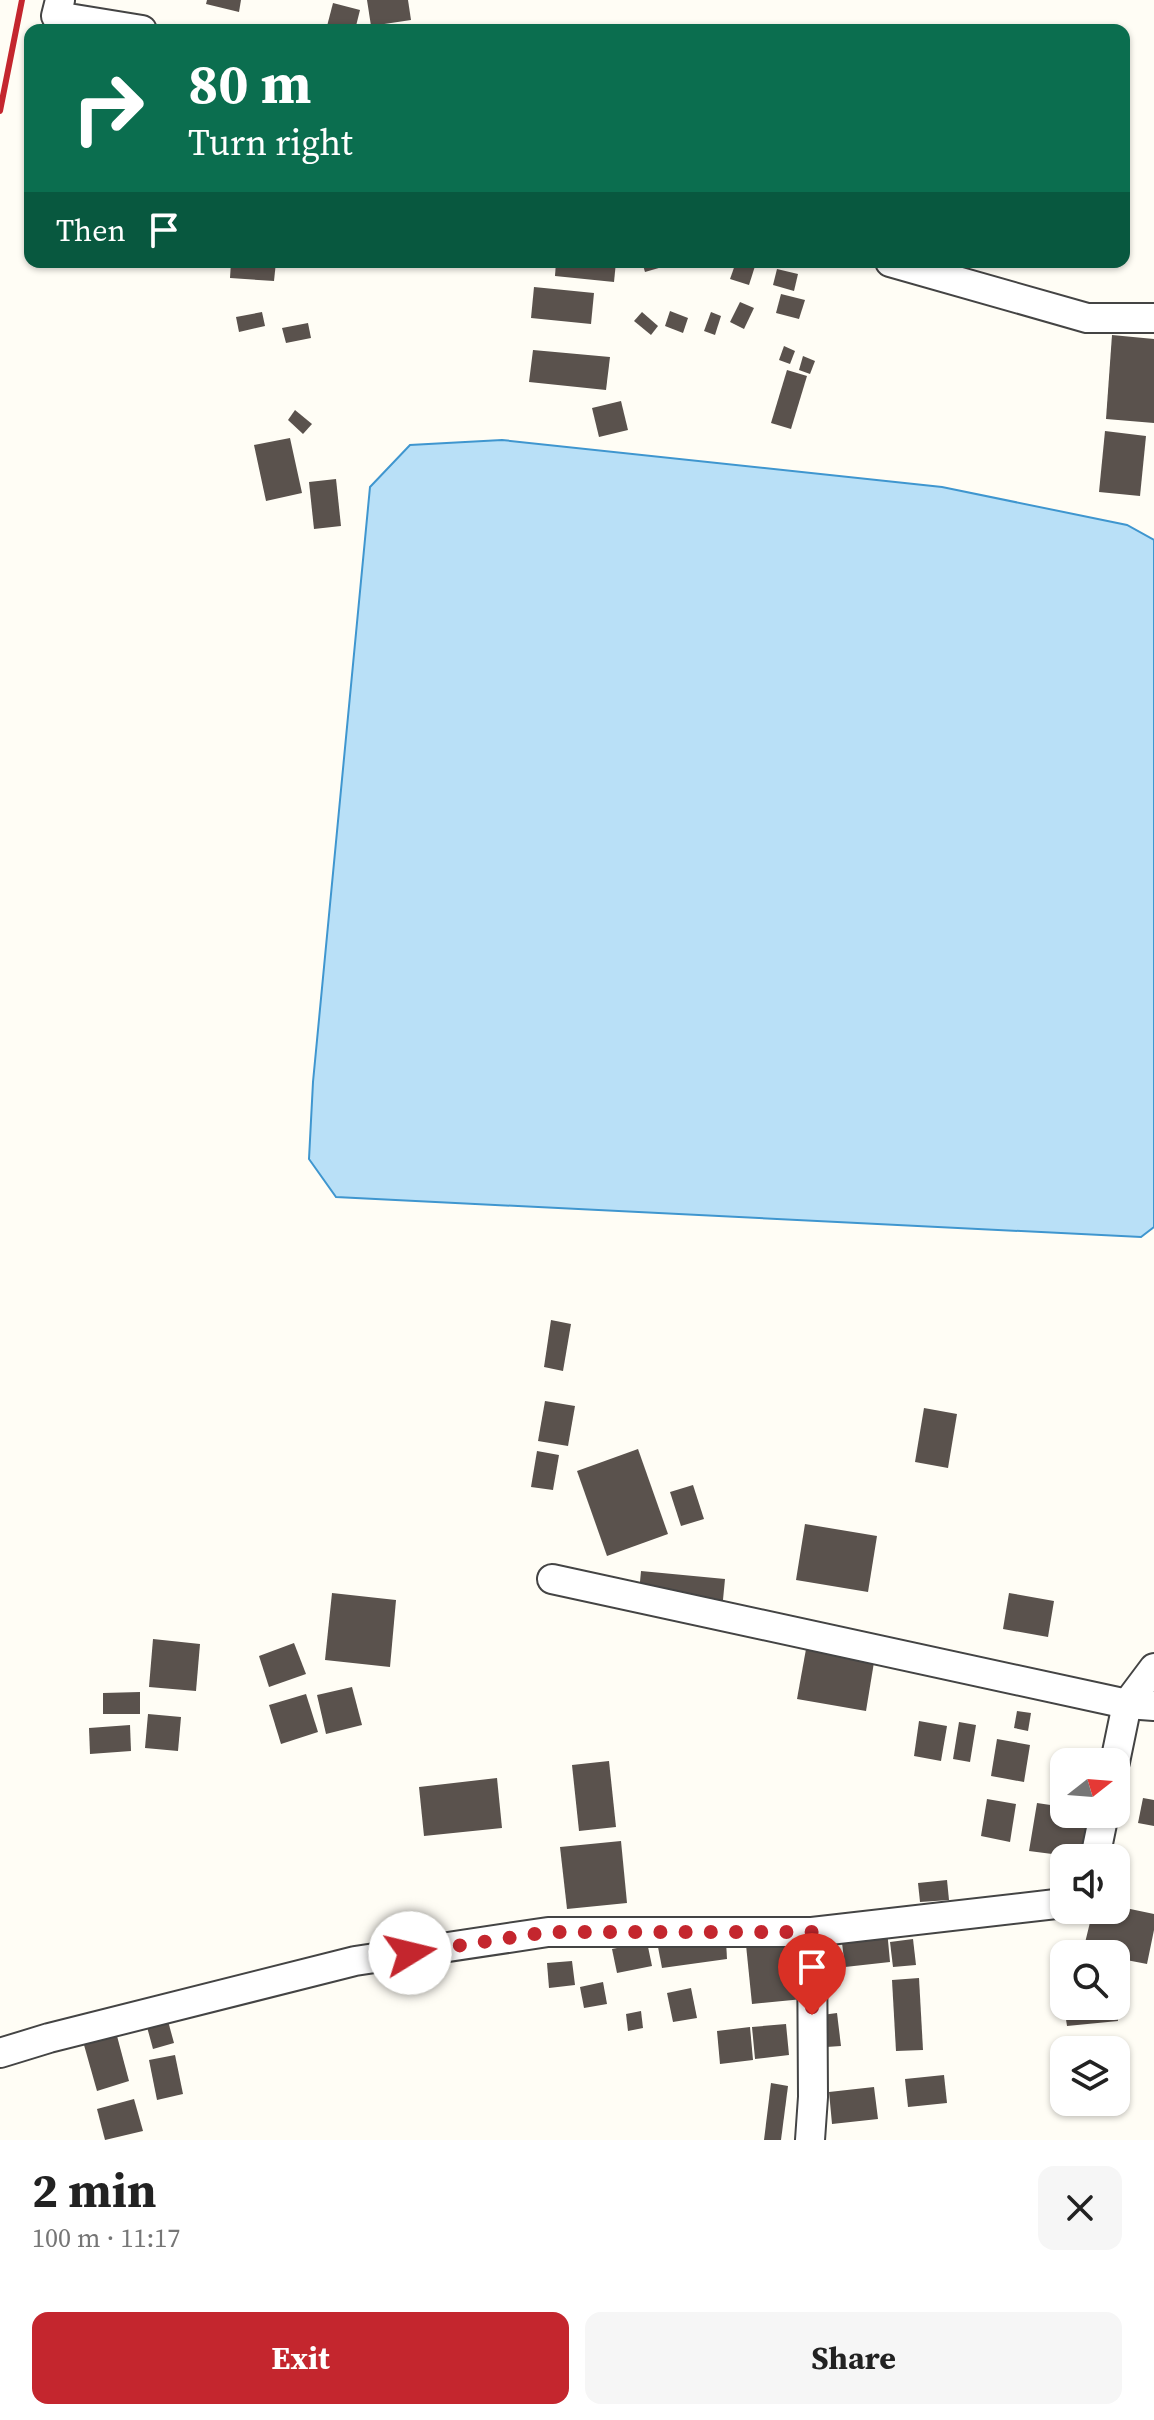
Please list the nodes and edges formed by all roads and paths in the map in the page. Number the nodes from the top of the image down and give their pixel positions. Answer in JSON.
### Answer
{"nodes":[{"id":1,"x":60,"y":0,"type":"edge"},
{"id":2,"x":105,"y":24,"type":"edge"},
{"id":3,"x":911,"y":268,"type":"edge"},
{"id":4,"x":1154,"y":318,"type":"edge"},
{"id":5,"x":552,"y":1579,"type":"dead end"},
{"id":6,"x":1154,"y":1668,"type":"edge"},
{"id":7,"x":1140,"y":1705,"type":"edge"},
{"id":8,"x":1121,"y":1748,"type":"edge"},
{"id":9,"x":1050,"y":1905,"type":"edge"},
{"id":10,"x":812,"y":1932,"type":"junction"},
{"id":11,"x":0,"y":2053,"type":"edge"},
{"id":12,"x":810,"y":2140,"type":"edge"}],
"edges":[{"from":1,"to":2,"type":"street"},
{"from":3,"to":4,"type":"street"},
{"from":5,"to":7,"type":"street"},
{"from":6,"to":7,"type":"street"},
{"from":7,"to":8,"type":"street"},
{"from":9,"to":10,"type":"street"},
{"from":10,"to":11,"type":"street"},
{"from":10,"to":12,"type":"street"}]}
